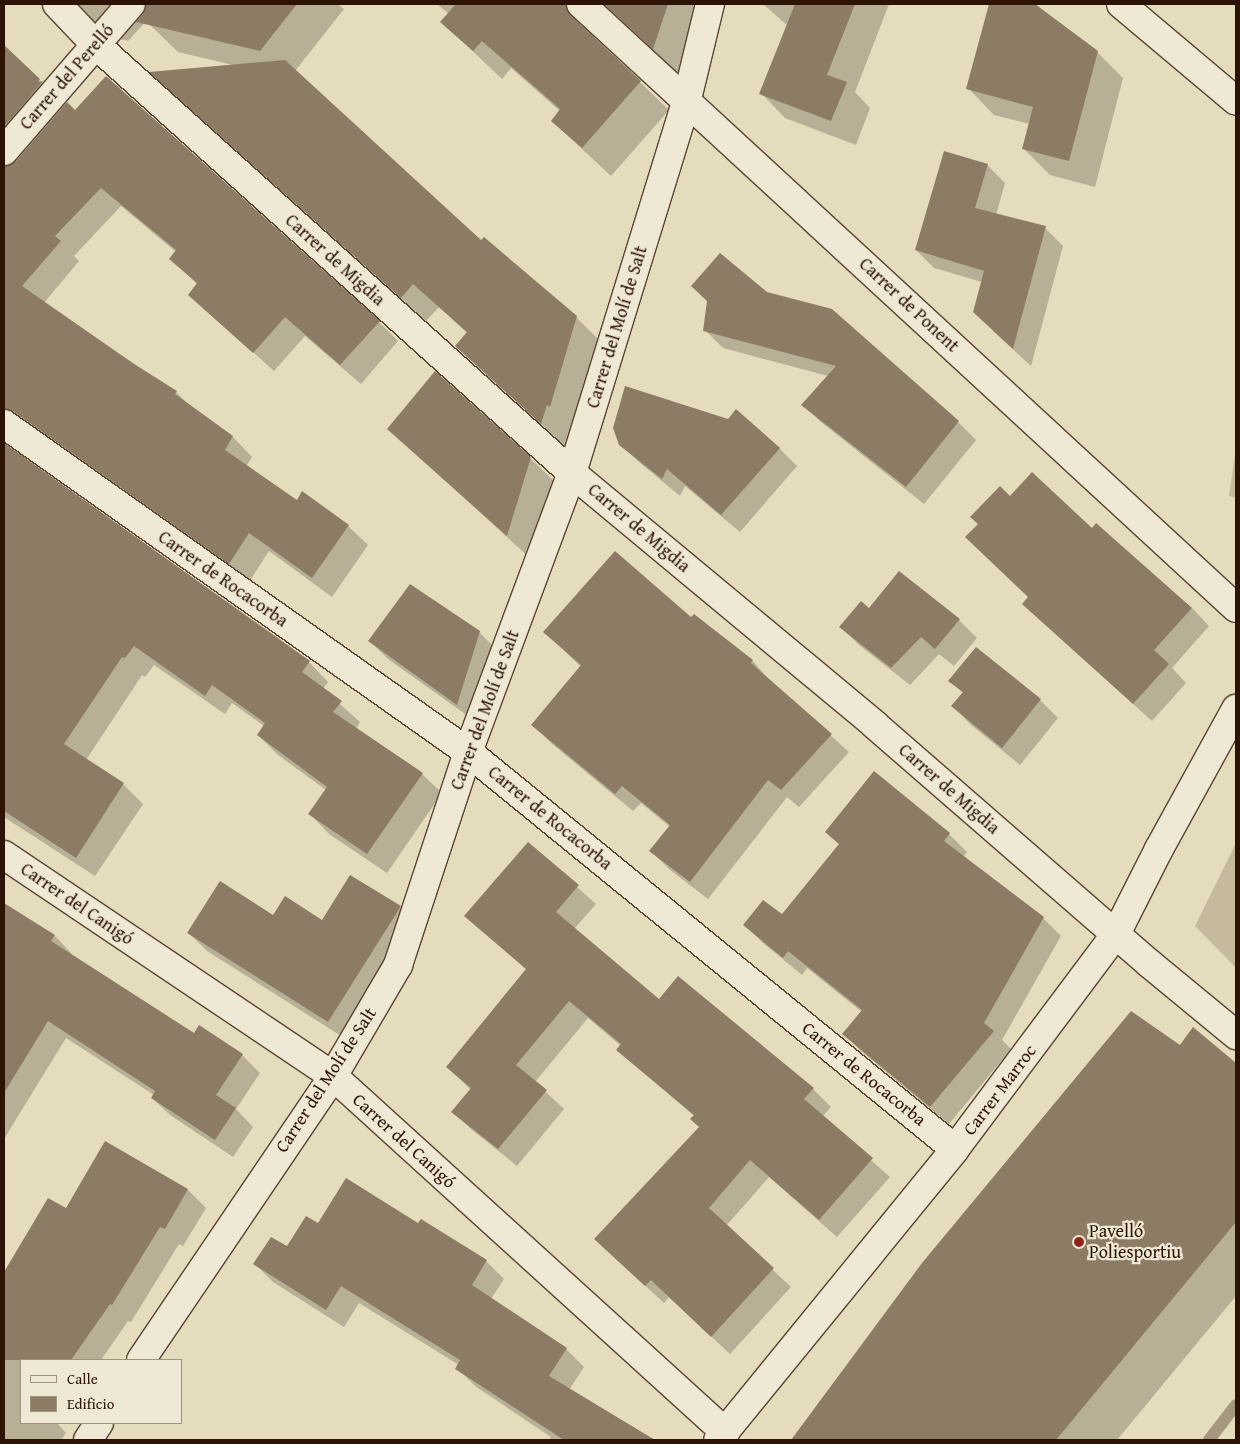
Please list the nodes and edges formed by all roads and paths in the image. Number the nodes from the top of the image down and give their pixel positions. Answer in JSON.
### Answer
{"nodes":[{"id":1,"x":57,"y":4,"type":"edge"},
{"id":2,"x":131,"y":4,"type":"edge"},
{"id":3,"x":581,"y":4,"type":"edge"},
{"id":4,"x":710,"y":4,"type":"edge"},
{"id":5,"x":1121,"y":4,"type":"edge"},
{"id":6,"x":95,"y":44,"type":"junction"},
{"id":7,"x":687,"y":99,"type":"junction"},
{"id":8,"x":1236,"y":101,"type":"edge"},
{"id":9,"x":4,"y":151,"type":"edge"},
{"id":10,"x":4,"y":424,"type":"edge"},
{"id":11,"x":572,"y":473,"type":"junction"},
{"id":12,"x":1236,"y":608,"type":"edge"},
{"id":13,"x":1236,"y":709,"type":"edge"},
{"id":14,"x":468,"y":752,"type":"junction"},
{"id":15,"x":4,"y":855,"type":"edge"},
{"id":16,"x":1116,"y":934,"type":"junction"},
{"id":17,"x":1236,"y":1035,"type":"edge"},
{"id":18,"x":333,"y":1076,"type":"junction"},
{"id":19,"x":955,"y":1149,"type":"junction"},
{"id":20,"x":142,"y":1359,"type":"edge"},
{"id":21,"x":98,"y":1424,"type":"edge"},
{"id":22,"x":722,"y":1436,"type":"edge"},
{"id":23,"x":88,"y":1440,"type":"edge"}],
"edges":[{"from":1,"to":6,"type":"street","name":"Carrer de Migdia"},
{"from":2,"to":6,"type":"street","name":"Carrer del Perelló"},
{"from":3,"to":7,"type":"street","name":"Carrer de Ponent"},
{"from":4,"to":7,"type":"street","name":"Carrer del Molí de Salt"},
{"from":5,"to":8,"type":"street"},
{"from":6,"to":9,"type":"street","name":"Carrer del Perelló"},
{"from":6,"to":11,"type":"street","name":"Carrer de Migdia"},
{"from":7,"to":11,"type":"street","name":"Carrer del Molí de Salt"},
{"from":7,"to":12,"type":"street","name":"Carrer de Ponent"},
{"from":10,"to":14,"type":"street","name":"Carrer de Rocacorba"},
{"from":11,"to":14,"type":"street","name":"Carrer del Molí de Salt"},
{"from":11,"to":16,"type":"street","name":"Carrer de Migdia"},
{"from":13,"to":16,"type":"street","name":"Carrer Marroc"},
{"from":14,"to":18,"type":"street","name":"Carrer del Molí de Salt"},
{"from":14,"to":19,"type":"street","name":"Carrer de Rocacorba"},
{"from":15,"to":18,"type":"street","name":"Carrer del Canigó"},
{"from":16,"to":17,"type":"street","name":"Carrer de Migdia"},
{"from":16,"to":19,"type":"street","name":"Carrer Marroc"},
{"from":18,"to":20,"type":"street","name":"Carrer del Molí de Salt"},
{"from":18,"to":22,"type":"street","name":"Carrer del Canigó"},
{"from":19,"to":22,"type":"street","name":"Carrer Marroc"},
{"from":21,"to":23,"type":"street"}]}
